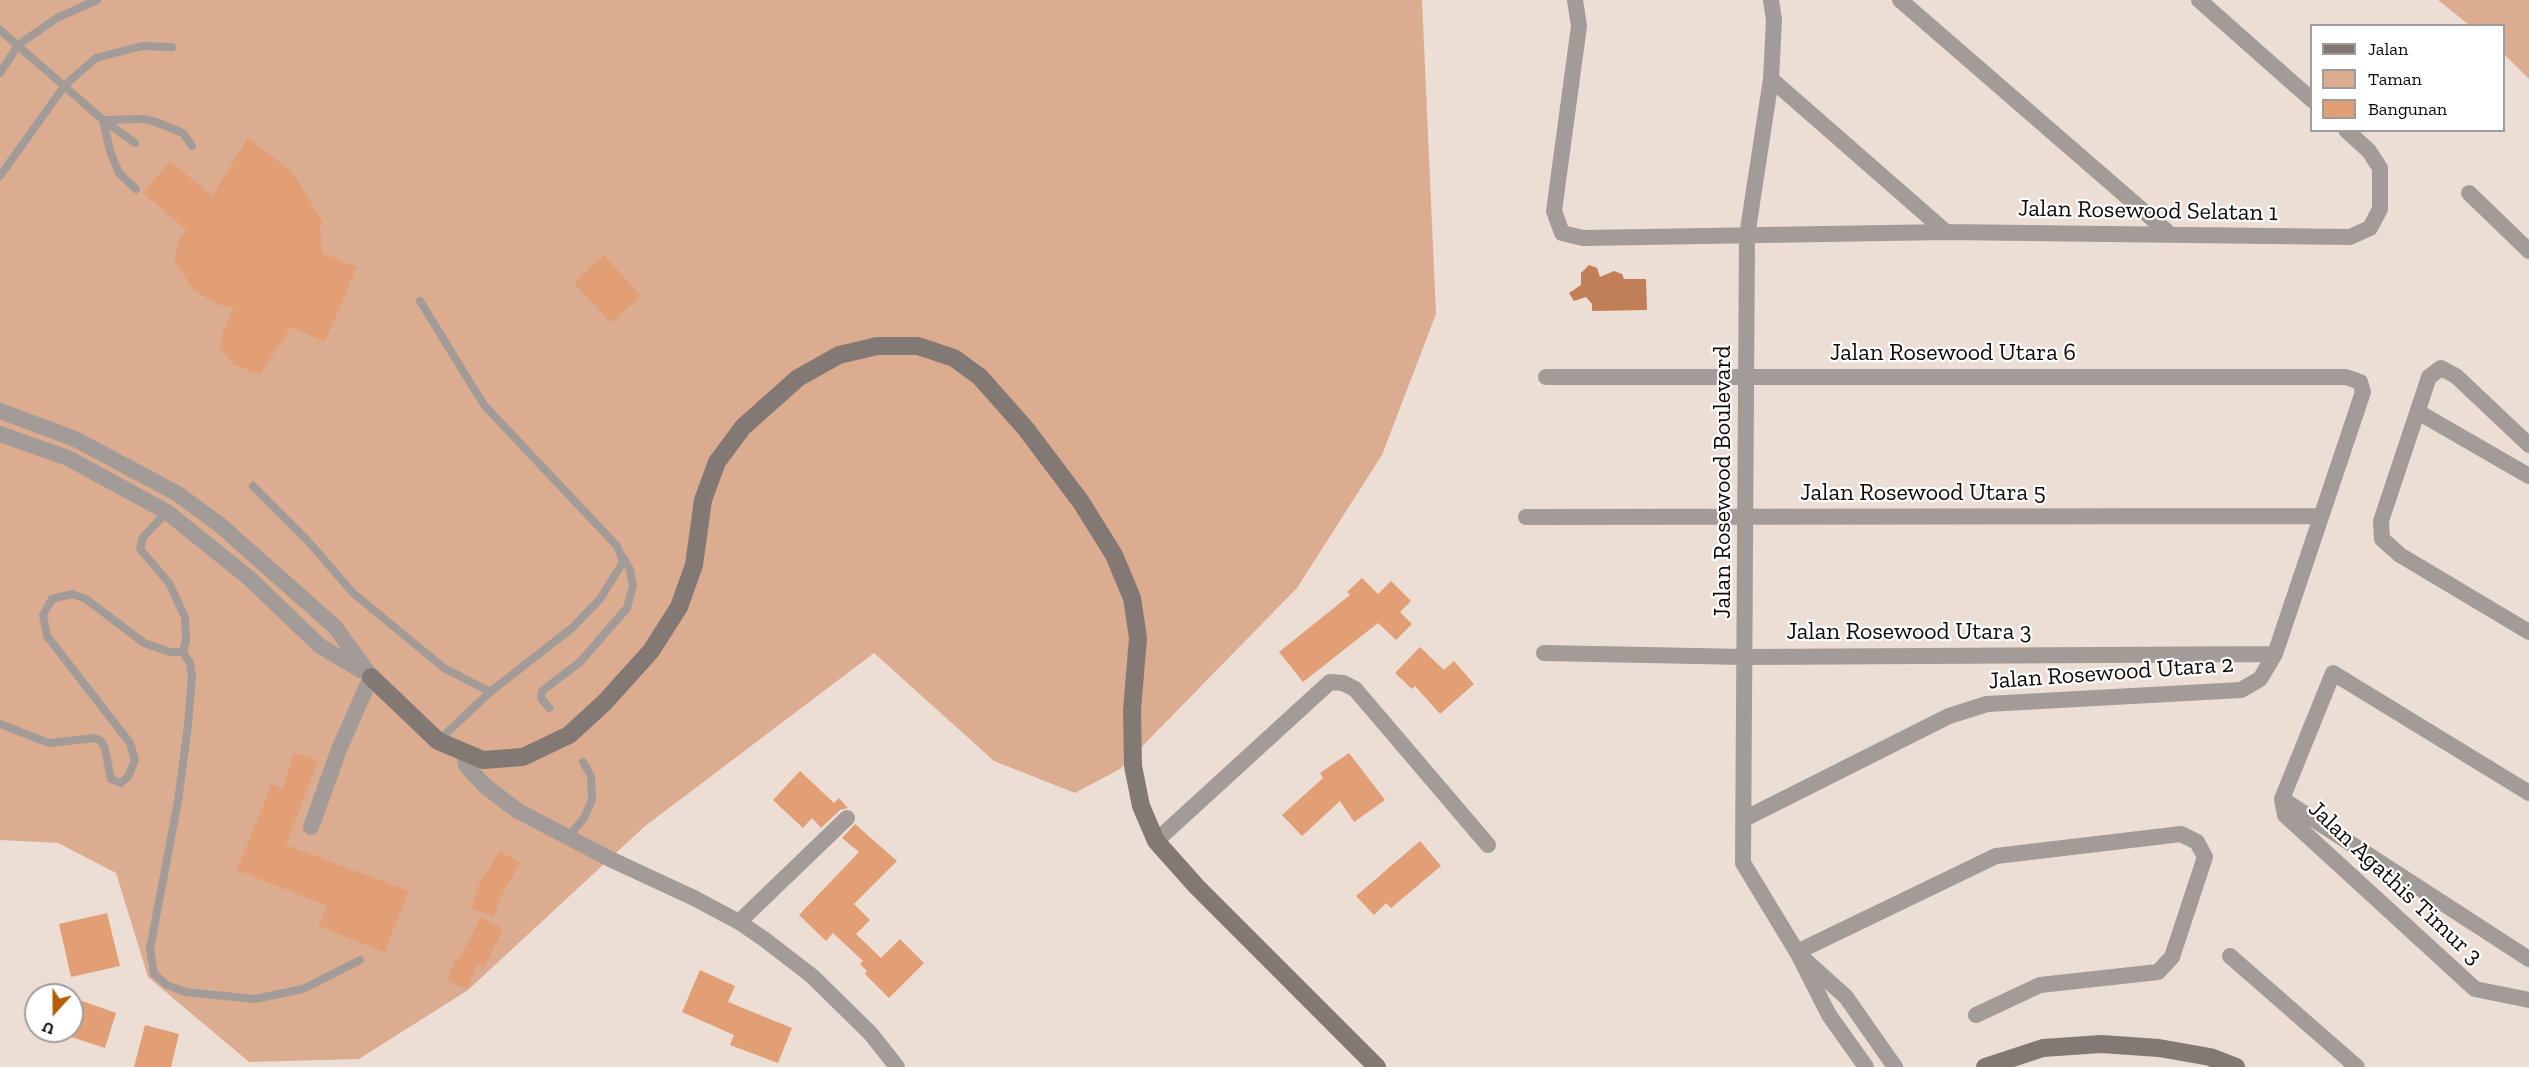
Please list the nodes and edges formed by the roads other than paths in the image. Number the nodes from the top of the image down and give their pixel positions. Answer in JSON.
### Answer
{"nodes":[{"id":1,"x":97,"y":0,"type":"edge"},
{"id":2,"x":1575,"y":0,"type":"edge"},
{"id":3,"x":1771,"y":0,"type":"edge"},
{"id":4,"x":1900,"y":0,"type":"edge"},
{"id":5,"x":2199,"y":0,"type":"edge"},
{"id":6,"x":0,"y":30,"type":"edge"},
{"id":7,"x":18,"y":45,"type":"junction"},
{"id":8,"x":172,"y":47,"type":"dead end"},
{"id":9,"x":0,"y":74,"type":"edge"},
{"id":10,"x":1771,"y":79,"type":"junction"},
{"id":11,"x":65,"y":85,"type":"junction"},
{"id":12,"x":2310,"y":98,"type":"edge"},
{"id":13,"x":103,"y":120,"type":"junction"},
{"id":14,"x":2348,"y":132,"type":"edge"},
{"id":15,"x":135,"y":143,"type":"dead end"},
{"id":16,"x":192,"y":146,"type":"dead end"},
{"id":17,"x":0,"y":176,"type":"edge"},
{"id":18,"x":136,"y":189,"type":"dead end"},
{"id":19,"x":2469,"y":193,"type":"dead end"},
{"id":20,"x":1946,"y":232,"type":"junction"},
{"id":21,"x":2171,"y":235,"type":"junction"},
{"id":22,"x":1747,"y":236,"type":"junction"},
{"id":23,"x":2529,"y":251,"type":"edge"},
{"id":24,"x":420,"y":301,"type":"dead end"},
{"id":25,"x":1546,"y":377,"type":"dead end"},
{"id":26,"x":1747,"y":377,"type":"junction"},
{"id":27,"x":2360,"y":382,"type":"joint"},
{"id":28,"x":0,"y":411,"type":"edge"},
{"id":29,"x":2418,"y":412,"type":"junction"},
{"id":30,"x":51,"y":429,"type":"junction"},
{"id":31,"x":0,"y":434,"type":"edge"},
{"id":32,"x":2529,"y":445,"type":"edge"},
{"id":33,"x":43,"y":448,"type":"junction"},
{"id":34,"x":2529,"y":476,"type":"edge"},
{"id":35,"x":253,"y":486,"type":"dead end"},
{"id":36,"x":167,"y":512,"type":"junction"},
{"id":37,"x":2321,"y":516,"type":"junction"},
{"id":38,"x":1526,"y":517,"type":"dead end"},
{"id":39,"x":1747,"y":517,"type":"junction"},
{"id":40,"x":617,"y":546,"type":"junction"},
{"id":41,"x":2529,"y":632,"type":"edge"},
{"id":42,"x":183,"y":652,"type":"junction"},
{"id":43,"x":1544,"y":653,"type":"dead end"},
{"id":44,"x":2275,"y":654,"type":"junction"},
{"id":45,"x":1746,"y":657,"type":"junction"},
{"id":46,"x":371,"y":677,"type":"junction"},
{"id":47,"x":490,"y":692,"type":"junction"},
{"id":48,"x":549,"y":708,"type":"dead end"},
{"id":49,"x":0,"y":724,"type":"edge"},
{"id":50,"x":438,"y":741,"type":"junction"},
{"id":51,"x":465,"y":753,"type":"junction"},
{"id":52,"x":583,"y":762,"type":"dead end"},
{"id":53,"x":2529,"y":793,"type":"edge"},
{"id":54,"x":2282,"y":799,"type":"junction"},
{"id":55,"x":847,"y":818,"type":"dead end"},
{"id":56,"x":1744,"y":819,"type":"junction"},
{"id":57,"x":311,"y":827,"type":"dead end"},
{"id":58,"x":568,"y":837,"type":"junction"},
{"id":59,"x":1156,"y":841,"type":"junction"},
{"id":60,"x":1488,"y":845,"type":"dead end"},
{"id":61,"x":739,"y":922,"type":"junction"},
{"id":62,"x":1797,"y":952,"type":"junction"},
{"id":63,"x":2230,"y":956,"type":"dead end"},
{"id":64,"x":2529,"y":959,"type":"edge"},
{"id":65,"x":360,"y":960,"type":"dead end"},
{"id":66,"x":2529,"y":1000,"type":"edge"},
{"id":67,"x":1976,"y":1015,"type":"dead end"},
{"id":68,"x":897,"y":1067,"type":"edge"},
{"id":69,"x":1377,"y":1067,"type":"edge"},
{"id":70,"x":1866,"y":1067,"type":"edge"},
{"id":71,"x":1895,"y":1067,"type":"edge"},
{"id":72,"x":1985,"y":1067,"type":"edge"},
{"id":73,"x":2236,"y":1067,"type":"edge"},
{"id":74,"x":2357,"y":1067,"type":"edge"}],
"edges":[{"from":1,"to":7,"type":"lane"},
{"from":2,"to":22,"type":"street","name":"Jalan Rosewood Selatan 1"},
{"from":3,"to":10,"type":"street","name":"Jalan Rosewood Boulevard"},
{"from":4,"to":21,"type":"street"},
{"from":5,"to":12,"type":"street"},
{"from":6,"to":7,"type":"lane"},
{"from":7,"to":9,"type":"lane"},
{"from":7,"to":11,"type":"lane"},
{"from":8,"to":11,"type":"lane"},
{"from":10,"to":20,"type":"street"},
{"from":10,"to":22,"type":"street","name":"Jalan Rosewood Boulevard"},
{"from":11,"to":13,"type":"lane"},
{"from":11,"to":17,"type":"lane"},
{"from":13,"to":15,"type":"lane"},
{"from":13,"to":16,"type":"lane"},
{"from":13,"to":18,"type":"lane"},
{"from":14,"to":21,"type":"street","name":"Jalan Rosewood Selatan 1"},
{"from":19,"to":23,"type":"street"},
{"from":20,"to":21,"type":"street","name":"Jalan Rosewood Selatan 1"},
{"from":20,"to":22,"type":"street","name":"Jalan Rosewood Selatan 1"},
{"from":22,"to":26,"type":"street","name":"Jalan Rosewood Boulevard"},
{"from":24,"to":40,"type":"lane"},
{"from":25,"to":26,"type":"street","name":"Jalan Rosewood Utara 6"},
{"from":26,"to":27,"type":"street","name":"Jalan Rosewood Utara 6"},
{"from":26,"to":39,"type":"street","name":"Jalan Rosewood Boulevard"},
{"from":27,"to":37,"type":"street","name":"Jalan Rosewood Utara 2"},
{"from":28,"to":30,"type":"street"},
{"from":29,"to":32,"type":"street"},
{"from":29,"to":34,"type":"street"},
{"from":29,"to":41,"type":"street"},
{"from":30,"to":33,"type":"street"},
{"from":30,"to":46,"type":"street"},
{"from":31,"to":33,"type":"street"},
{"from":33,"to":36,"type":"street"},
{"from":35,"to":47,"type":"lane"},
{"from":36,"to":42,"type":"lane"},
{"from":36,"to":46,"type":"street"},
{"from":37,"to":39,"type":"street","name":"Jalan Rosewood Utara 5"},
{"from":37,"to":44,"type":"street","name":"Jalan Rosewood Utara 2"},
{"from":38,"to":39,"type":"street","name":"Jalan Rosewood Utara 5"},
{"from":39,"to":45,"type":"street","name":"Jalan Rosewood Boulevard"},
{"from":40,"to":47,"type":"lane"},
{"from":40,"to":48,"type":"lane"},
{"from":42,"to":49,"type":"lane"},
{"from":42,"to":65,"type":"lane"},
{"from":43,"to":45,"type":"street","name":"Jalan Rosewood Utara 3"},
{"from":44,"to":45,"type":"street","name":"Jalan Rosewood Utara 3"},
{"from":44,"to":56,"type":"street","name":"Jalan Rosewood Utara 2"},
{"from":45,"to":56,"type":"street","name":"Jalan Rosewood Boulevard"},
{"from":46,"to":50,"type":"street"},
{"from":46,"to":57,"type":"street"},
{"from":47,"to":50,"type":"lane"},
{"from":50,"to":51,"type":"street"},
{"from":51,"to":58,"type":"street"},
{"from":51,"to":59,"type":"street"},
{"from":52,"to":58,"type":"lane"},
{"from":53,"to":54,"type":"street"},
{"from":54,"to":64,"type":"street","name":"Jalan Agathis Timur 3"},
{"from":54,"to":66,"type":"street","name":"Jalan Agathis Timur 3"},
{"from":55,"to":61,"type":"street"},
{"from":56,"to":62,"type":"street","name":"Jalan Rosewood Boulevard"},
{"from":58,"to":61,"type":"street"},
{"from":59,"to":60,"type":"street"},
{"from":59,"to":69,"type":"street"},
{"from":61,"to":68,"type":"street"},
{"from":62,"to":67,"type":"street"},
{"from":62,"to":70,"type":"street","name":"Jalan Rosewood Boulevard"},
{"from":62,"to":71,"type":"street","name":"Jalan Rosewood Boulevard"},
{"from":63,"to":74,"type":"street"},
{"from":72,"to":73,"type":"street"}]}
